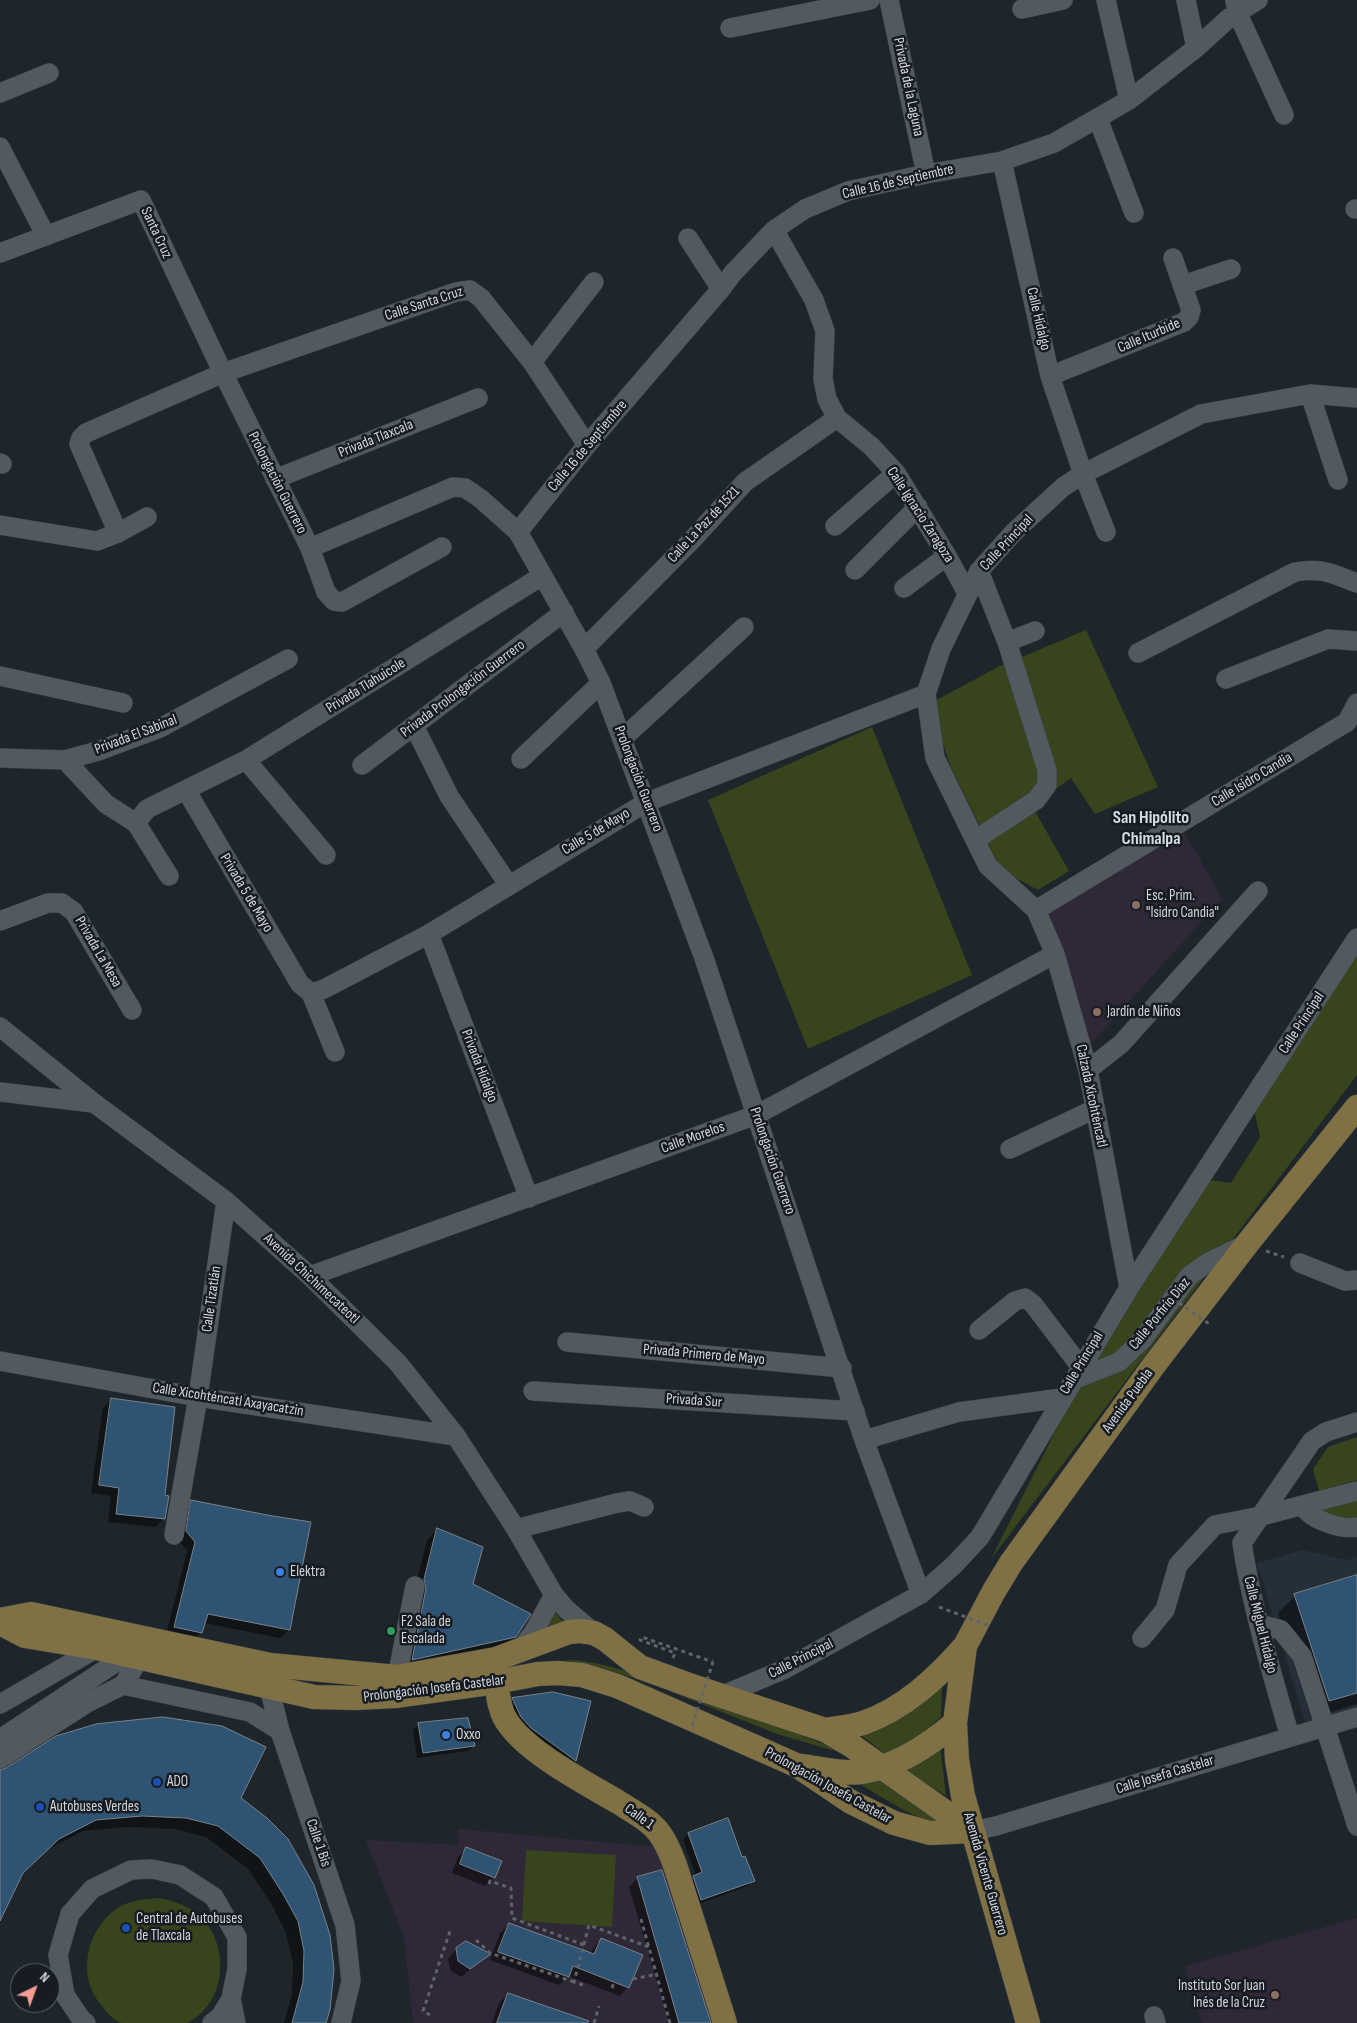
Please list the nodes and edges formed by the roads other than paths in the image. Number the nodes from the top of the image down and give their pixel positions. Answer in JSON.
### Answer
{"nodes":[{"id":1,"x":870,"y":0,"type":"edge"},
{"id":2,"x":889,"y":0,"type":"edge"},
{"id":3,"x":1063,"y":0,"type":"edge"},
{"id":4,"x":1106,"y":0,"type":"edge"},
{"id":5,"x":1186,"y":0,"type":"edge"},
{"id":6,"x":1258,"y":0,"type":"edge"},
{"id":7,"x":1236,"y":6,"type":"edge"},
{"id":8,"x":1022,"y":9,"type":"dead end"},
{"id":9,"x":730,"y":28,"type":"dead end"},
{"id":10,"x":1196,"y":48,"type":"junction"},
{"id":11,"x":49,"y":73,"type":"dead end"},
{"id":12,"x":0,"y":93,"type":"edge"},
{"id":13,"x":1129,"y":100,"type":"junction"},
{"id":14,"x":1284,"y":115,"type":"dead end"},
{"id":15,"x":1098,"y":119,"type":"junction"},
{"id":16,"x":0,"y":147,"type":"edge"},
{"id":17,"x":1002,"y":161,"type":"junction"},
{"id":18,"x":926,"y":174,"type":"junction"},
{"id":19,"x":1134,"y":213,"type":"dead end"},
{"id":20,"x":774,"y":230,"type":"junction"},
{"id":21,"x":46,"y":236,"type":"junction"},
{"id":22,"x":688,"y":238,"type":"dead end"},
{"id":23,"x":0,"y":253,"type":"edge"},
{"id":24,"x":1174,"y":258,"type":"dead end"},
{"id":25,"x":1231,"y":269,"type":"dead end"},
{"id":26,"x":594,"y":282,"type":"dead end"},
{"id":27,"x":1183,"y":285,"type":"junction"},
{"id":28,"x":721,"y":290,"type":"junction"},
{"id":29,"x":532,"y":362,"type":"junction"},
{"id":30,"x":223,"y":373,"type":"junction"},
{"id":31,"x":1050,"y":376,"type":"junction"},
{"id":32,"x":1310,"y":394,"type":"junction"},
{"id":33,"x":478,"y":398,"type":"dead end"},
{"id":34,"x":1357,"y":398,"type":"edge"},
{"id":35,"x":837,"y":418,"type":"junction"},
{"id":36,"x":587,"y":444,"type":"junction"},
{"id":37,"x":896,"y":473,"type":"junction"},
{"id":38,"x":1083,"y":474,"type":"junction"},
{"id":39,"x":275,"y":479,"type":"junction"},
{"id":40,"x":1338,"y":480,"type":"dead end"},
{"id":41,"x":918,"y":507,"type":"junction"},
{"id":42,"x":147,"y":517,"type":"dead end"},
{"id":43,"x":0,"y":525,"type":"edge"},
{"id":44,"x":835,"y":526,"type":"dead end"},
{"id":45,"x":518,"y":532,"type":"junction"},
{"id":46,"x":1106,"y":532,"type":"dead end"},
{"id":47,"x":118,"y":533,"type":"junction"},
{"id":48,"x":442,"y":547,"type":"dead end"},
{"id":49,"x":310,"y":548,"type":"junction"},
{"id":50,"x":947,"y":556,"type":"junction"},
{"id":51,"x":855,"y":570,"type":"dead end"},
{"id":52,"x":979,"y":571,"type":"junction"},
{"id":53,"x":542,"y":576,"type":"junction"},
{"id":54,"x":1357,"y":583,"type":"edge"},
{"id":55,"x":904,"y":588,"type":"dead end"},
{"id":56,"x":967,"y":593,"type":"junction"},
{"id":57,"x":564,"y":612,"type":"junction"},
{"id":58,"x":744,"y":627,"type":"dead end"},
{"id":59,"x":1035,"y":631,"type":"dead end"},
{"id":60,"x":1357,"y":641,"type":"edge"},
{"id":61,"x":1007,"y":642,"type":"junction"},
{"id":62,"x":584,"y":648,"type":"junction"},
{"id":63,"x":1138,"y":653,"type":"dead end"},
{"id":64,"x":288,"y":660,"type":"dead end"},
{"id":65,"x":0,"y":676,"type":"edge"},
{"id":66,"x":1226,"y":679,"type":"dead end"},
{"id":67,"x":601,"y":683,"type":"junction"},
{"id":68,"x":926,"y":694,"type":"junction"},
{"id":69,"x":123,"y":703,"type":"dead end"},
{"id":70,"x":1357,"y":703,"type":"edge"},
{"id":71,"x":414,"y":726,"type":"junction"},
{"id":72,"x":622,"y":739,"type":"junction"},
{"id":73,"x":0,"y":758,"type":"edge"},
{"id":74,"x":521,"y":758,"type":"dead end"},
{"id":75,"x":65,"y":760,"type":"junction"},
{"id":76,"x":246,"y":760,"type":"junction"},
{"id":77,"x":362,"y":765,"type":"dead end"},
{"id":78,"x":186,"y":790,"type":"junction"},
{"id":79,"x":647,"y":802,"type":"junction"},
{"id":80,"x":136,"y":823,"type":"junction"},
{"id":81,"x":976,"y":840,"type":"junction"},
{"id":82,"x":326,"y":854,"type":"dead end"},
{"id":83,"x":170,"y":876,"type":"dead end"},
{"id":84,"x":508,"y":884,"type":"junction"},
{"id":85,"x":1258,"y":890,"type":"dead end"},
{"id":86,"x":1036,"y":910,"type":"junction"},
{"id":87,"x":0,"y":921,"type":"edge"},
{"id":88,"x":429,"y":934,"type":"junction"},
{"id":89,"x":1357,"y":938,"type":"edge"},
{"id":90,"x":1055,"y":954,"type":"junction"},
{"id":91,"x":311,"y":993,"type":"junction"},
{"id":92,"x":132,"y":1010,"type":"dead end"},
{"id":93,"x":0,"y":1027,"type":"edge"},
{"id":94,"x":335,"y":1052,"type":"dead end"},
{"id":95,"x":1088,"y":1070,"type":"junction"},
{"id":96,"x":0,"y":1092,"type":"edge"},
{"id":97,"x":94,"y":1103,"type":"junction"},
{"id":98,"x":1357,"y":1108,"type":"edge"},
{"id":99,"x":1095,"y":1109,"type":"junction"},
{"id":100,"x":756,"y":1115,"type":"junction"},
{"id":101,"x":1010,"y":1148,"type":"dead end"},
{"id":102,"x":529,"y":1198,"type":"junction"},
{"id":103,"x":226,"y":1201,"type":"junction"},
{"id":104,"x":1247,"y":1244,"type":"junction"},
{"id":105,"x":1300,"y":1263,"type":"road end"},
{"id":106,"x":310,"y":1276,"type":"junction"},
{"id":107,"x":1357,"y":1280,"type":"edge"},
{"id":108,"x":1129,"y":1288,"type":"junction"},
{"id":109,"x":979,"y":1330,"type":"dead end"},
{"id":110,"x":567,"y":1342,"type":"dead end"},
{"id":111,"x":0,"y":1360,"type":"edge"},
{"id":112,"x":842,"y":1368,"type":"junction"},
{"id":113,"x":1076,"y":1373,"type":"junction"},
{"id":114,"x":533,"y":1391,"type":"dead end"},
{"id":115,"x":198,"y":1396,"type":"junction"},
{"id":116,"x":1062,"y":1398,"type":"junction"},
{"id":117,"x":856,"y":1411,"type":"junction"},
{"id":118,"x":1357,"y":1422,"type":"edge"},
{"id":119,"x":456,"y":1436,"type":"junction"},
{"id":120,"x":864,"y":1440,"type":"junction"},
{"id":121,"x":1357,"y":1491,"type":"edge"},
{"id":122,"x":1303,"y":1506,"type":"junction"},
{"id":123,"x":644,"y":1507,"type":"dead end"},
{"id":124,"x":1261,"y":1516,"type":"junction"},
{"id":125,"x":1357,"y":1527,"type":"edge"},
{"id":126,"x":516,"y":1529,"type":"junction"},
{"id":127,"x":174,"y":1535,"type":"dead end"},
{"id":128,"x":414,"y":1586,"type":"dead end"},
{"id":129,"x":921,"y":1594,"type":"junction"},
{"id":130,"x":554,"y":1595,"type":"junction"},
{"id":131,"x":0,"y":1621,"type":"edge"},
{"id":132,"x":1259,"y":1624,"type":"junction"},
{"id":133,"x":594,"y":1634,"type":"junction"},
{"id":134,"x":1142,"y":1638,"type":"dead end"},
{"id":135,"x":965,"y":1646,"type":"junction"},
{"id":136,"x":615,"y":1647,"type":"junction"},
{"id":137,"x":97,"y":1648,"type":"junction"},
{"id":138,"x":519,"y":1651,"type":"junction"},
{"id":139,"x":133,"y":1657,"type":"junction"},
{"id":140,"x":496,"y":1670,"type":"junction"},
{"id":141,"x":269,"y":1676,"type":"junction"},
{"id":142,"x":397,"y":1677,"type":"junction"},
{"id":143,"x":602,"y":1680,"type":"junction"},
{"id":144,"x":123,"y":1685,"type":"junction"},
{"id":145,"x":723,"y":1695,"type":"junction"},
{"id":146,"x":0,"y":1704,"type":"edge"},
{"id":147,"x":250,"y":1712,"type":"junction"},
{"id":148,"x":1357,"y":1717,"type":"edge"},
{"id":149,"x":955,"y":1723,"type":"junction"},
{"id":150,"x":1326,"y":1728,"type":"junction"},
{"id":151,"x":280,"y":1730,"type":"junction"},
{"id":152,"x":824,"y":1730,"type":"junction"},
{"id":153,"x":1290,"y":1737,"type":"junction"},
{"id":154,"x":0,"y":1739,"type":"edge"},
{"id":155,"x":0,"y":1759,"type":"edge"},
{"id":156,"x":796,"y":1765,"type":"junction"},
{"id":157,"x":884,"y":1767,"type":"junction"},
{"id":158,"x":1357,"y":1826,"type":"edge"},
{"id":159,"x":972,"y":1831,"type":"junction"},
{"id":160,"x":231,"y":1999,"type":"junction"},
{"id":161,"x":86,"y":2023,"type":"edge"},
{"id":162,"x":212,"y":2023,"type":"edge"},
{"id":163,"x":236,"y":2023,"type":"edge"},
{"id":164,"x":342,"y":2023,"type":"edge"},
{"id":165,"x":725,"y":2023,"type":"edge"},
{"id":166,"x":1028,"y":2023,"type":"edge"}],
"edges":[{"from":1,"to":9,"type":"street"},
{"from":2,"to":18,"type":"street","name":"Privada de la Laguna"},
{"from":3,"to":8,"type":"street"},
{"from":4,"to":13,"type":"street"},
{"from":5,"to":10,"type":"street"},
{"from":6,"to":7,"type":"street","name":"Calle 16 de Septiembre"},
{"from":7,"to":10,"type":"street","name":"Calle 16 de Septiembre"},
{"from":7,"to":14,"type":"street"},
{"from":10,"to":13,"type":"street","name":"Calle 16 de Septiembre"},
{"from":11,"to":12,"type":"street"},
{"from":13,"to":15,"type":"street","name":"Calle 16 de Septiembre"},
{"from":15,"to":17,"type":"street","name":"Calle 16 de Septiembre"},
{"from":15,"to":19,"type":"street"},
{"from":16,"to":21,"type":"street"},
{"from":17,"to":18,"type":"street","name":"Calle 16 de Septiembre"},
{"from":17,"to":31,"type":"street","name":"Calle Hidalgo"},
{"from":18,"to":20,"type":"street","name":"Calle 16 de Septiembre"},
{"from":20,"to":28,"type":"street","name":"Calle 16 de Septiembre"},
{"from":20,"to":35,"type":"street","name":"Calle Ignacio Zaragoza"},
{"from":21,"to":23,"type":"street","name":"Santa Cruz"},
{"from":21,"to":30,"type":"street","name":"Santa Cruz"},
{"from":22,"to":28,"type":"street"},
{"from":24,"to":27,"type":"street","name":"Calle Iturbide"},
{"from":25,"to":27,"type":"street"},
{"from":26,"to":29,"type":"street"},
{"from":27,"to":31,"type":"street","name":"Calle Iturbide"},
{"from":28,"to":36,"type":"street","name":"Calle 16 de Septiembre"},
{"from":29,"to":30,"type":"street","name":"Calle Santa Cruz"},
{"from":29,"to":36,"type":"street","name":"Calle Santa Cruz"},
{"from":30,"to":39,"type":"street","name":"Prolongación Guerrero"},
{"from":30,"to":47,"type":"street"},
{"from":31,"to":38,"type":"street","name":"Calle Hidalgo"},
{"from":32,"to":34,"type":"street","name":"Calle Principal"},
{"from":32,"to":38,"type":"street","name":"Calle Principal"},
{"from":32,"to":40,"type":"street"},
{"from":33,"to":39,"type":"street","name":"Privada Tlaxcala"},
{"from":35,"to":37,"type":"street","name":"Calle Ignacio Zaragoza"},
{"from":35,"to":62,"type":"street","name":"Calle La Paz de 1521"},
{"from":36,"to":45,"type":"street","name":"Calle 16 de Septiembre"},
{"from":37,"to":41,"type":"street","name":"Calle Ignacio Zaragoza"},
{"from":37,"to":44,"type":"street"},
{"from":38,"to":46,"type":"street","name":"Calle Hidalgo"},
{"from":38,"to":52,"type":"street","name":"Calle Principal"},
{"from":39,"to":49,"type":"street","name":"Prolongación Guerrero"},
{"from":41,"to":50,"type":"street","name":"Calle Ignacio Zaragoza"},
{"from":41,"to":51,"type":"street"},
{"from":42,"to":47,"type":"street"},
{"from":43,"to":47,"type":"street"},
{"from":45,"to":49,"type":"street","name":"Prolongación Guerrero"},
{"from":45,"to":53,"type":"street","name":"Prolongación Guerrero"},
{"from":48,"to":49,"type":"street"},
{"from":50,"to":55,"type":"street"},
{"from":50,"to":56,"type":"street","name":"Calle Ignacio Zaragoza"},
{"from":52,"to":56,"type":"street","name":"Calle Principal"},
{"from":52,"to":61,"type":"street"},
{"from":53,"to":57,"type":"street","name":"Prolongación Guerrero"},
{"from":53,"to":76,"type":"street","name":"Privada Tlahuicole"},
{"from":54,"to":63,"type":"street"},
{"from":56,"to":68,"type":"street","name":"Calle Principal"},
{"from":57,"to":62,"type":"street","name":"Prolongación Guerrero"},
{"from":57,"to":71,"type":"street","name":"Privada Prolongación Guerrero"},
{"from":58,"to":72,"type":"street"},
{"from":59,"to":61,"type":"street"},
{"from":60,"to":66,"type":"street"},
{"from":61,"to":81,"type":"street"},
{"from":62,"to":67,"type":"street","name":"Prolongación Guerrero"},
{"from":64,"to":75,"type":"street","name":"Privada El Sabinal"},
{"from":65,"to":69,"type":"street"},
{"from":67,"to":72,"type":"street","name":"Prolongación Guerrero"},
{"from":67,"to":74,"type":"street"},
{"from":68,"to":79,"type":"street","name":"Calle 5 de Mayo"},
{"from":68,"to":81,"type":"street","name":"Calle Principal"},
{"from":70,"to":86,"type":"street","name":"Calle Isidro Candia"},
{"from":71,"to":77,"type":"street","name":"Privada Prolongación Guerrero"},
{"from":71,"to":84,"type":"street"},
{"from":72,"to":79,"type":"street","name":"Prolongación Guerrero"},
{"from":73,"to":75,"type":"street","name":"Privada El Sabinal"},
{"from":75,"to":80,"type":"street"},
{"from":76,"to":78,"type":"street","name":"Privada Tlahuicole"},
{"from":76,"to":82,"type":"street"},
{"from":78,"to":80,"type":"street","name":"Privada Tlahuicole"},
{"from":78,"to":91,"type":"street","name":"Privada 5 de Mayo"},
{"from":79,"to":84,"type":"street","name":"Calle 5 de Mayo"},
{"from":79,"to":100,"type":"street","name":"Prolongación Guerrero"},
{"from":80,"to":83,"type":"street"},
{"from":81,"to":86,"type":"street","name":"Calle Principal"},
{"from":84,"to":88,"type":"street","name":"Calle 5 de Mayo"},
{"from":85,"to":95,"type":"street"},
{"from":86,"to":90,"type":"street","name":"Calzada Xicohténcatl"},
{"from":87,"to":92,"type":"street","name":"Privada La Mesa"},
{"from":88,"to":91,"type":"street","name":"Calle 5 de Mayo"},
{"from":88,"to":102,"type":"street","name":"Privada Hidalgo"},
{"from":89,"to":108,"type":"street","name":"Calle Principal"},
{"from":90,"to":95,"type":"street","name":"Calzada Xicohténcatl"},
{"from":90,"to":100,"type":"street","name":"Calle Morelos"},
{"from":91,"to":94,"type":"street","name":"Privada 5 de Mayo"},
{"from":93,"to":97,"type":"street","name":"Avenida Chichimecateotl"},
{"from":95,"to":99,"type":"street","name":"Calzada Xicohténcatl"},
{"from":96,"to":97,"type":"street"},
{"from":97,"to":103,"type":"street","name":"Avenida Chichimecateotl"},
{"from":98,"to":104,"type":"main road","name":"Avenida Puebla"},
{"from":99,"to":101,"type":"street"},
{"from":99,"to":108,"type":"street","name":"Calzada Xicohténcatl"},
{"from":100,"to":102,"type":"street","name":"Calle Morelos"},
{"from":100,"to":112,"type":"street","name":"Prolongación Guerrero"},
{"from":102,"to":106,"type":"street","name":"Calle Morelos"},
{"from":103,"to":106,"type":"street","name":"Avenida Chichimecateotl"},
{"from":103,"to":115,"type":"street","name":"Calle Tizatlán"},
{"from":104,"to":113,"type":"street","name":"Calle Porfirio Díaz"},
{"from":104,"to":135,"type":"main road","name":"Avenida Puebla"},
{"from":105,"to":107,"type":"street"},
{"from":106,"to":119,"type":"street","name":"Avenida Chichimecateotl"},
{"from":108,"to":113,"type":"street","name":"Calle Principal"},
{"from":109,"to":113,"type":"street"},
{"from":110,"to":112,"type":"street","name":"Privada Primero de Mayo"},
{"from":111,"to":115,"type":"street","name":"Calle Xicohténcatl Axayacatzin"},
{"from":112,"to":117,"type":"street","name":"Prolongación Guerrero"},
{"from":113,"to":116,"type":"street","name":"Calle Principal"},
{"from":114,"to":117,"type":"street","name":"Privada Sur"},
{"from":115,"to":119,"type":"street","name":"Calle Xicohténcatl Axayacatzin"},
{"from":115,"to":127,"type":"street","name":"Calle Tizatlán"},
{"from":116,"to":120,"type":"street"},
{"from":116,"to":129,"type":"street","name":"Calle Principal"},
{"from":117,"to":120,"type":"street","name":"Prolongación Guerrero"},
{"from":118,"to":124,"type":"street","name":"Calle Miguel Hidalgo"},
{"from":119,"to":126,"type":"street","name":"Avenida Chichimecateotl"},
{"from":120,"to":129,"type":"street","name":"Prolongación Guerrero"},
{"from":121,"to":122,"type":"street"},
{"from":122,"to":124,"type":"street"},
{"from":122,"to":125,"type":"street"},
{"from":123,"to":126,"type":"street"},
{"from":124,"to":132,"type":"street","name":"Calle Miguel Hidalgo"},
{"from":124,"to":134,"type":"street"},
{"from":126,"to":130,"type":"street","name":"Avenida Chichimecateotl"},
{"from":128,"to":142,"type":"street"},
{"from":129,"to":145,"type":"street","name":"Calle Principal"},
{"from":130,"to":133,"type":"street","name":"Avenida Chichimecateotl"},
{"from":130,"to":138,"type":"street"},
{"from":131,"to":137,"type":"main road","name":"Prolongación Josefa Castelar"},
{"from":131,"to":141,"type":"main road","name":"Prolongación Josefa Castelar"},
{"from":132,"to":150,"type":"street"},
{"from":132,"to":153,"type":"street","name":"Calle Miguel Hidalgo"},
{"from":133,"to":136,"type":"main road","name":"Prolongación Josefa Castelar"},
{"from":133,"to":138,"type":"main road","name":"Prolongación Josefa Castelar"},
{"from":135,"to":149,"type":"main road","name":"Avenida Puebla"},
{"from":135,"to":152,"type":"main road"},
{"from":136,"to":143,"type":"main road"},
{"from":136,"to":145,"type":"main road","name":"Prolongación Josefa Castelar"},
{"from":137,"to":139,"type":"main road","name":"Prolongación Josefa Castelar"},
{"from":137,"to":146,"type":"street"},
{"from":138,"to":140,"type":"main road","name":"Prolongación Josefa Castelar"},
{"from":139,"to":141,"type":"main road","name":"Prolongación Josefa Castelar"},
{"from":139,"to":144,"type":"street"},
{"from":139,"to":154,"type":"street"},
{"from":140,"to":141,"type":"main road","name":"Prolongación Josefa Castelar"},
{"from":140,"to":142,"type":"main road","name":"Prolongación Josefa Castelar"},
{"from":140,"to":143,"type":"main road","name":"Prolongación Josefa Castelar"},
{"from":140,"to":165,"type":"main road","name":"Calle 1"},
{"from":141,"to":142,"type":"main road","name":"Prolongación Josefa Castelar"},
{"from":141,"to":147,"type":"street"},
{"from":141,"to":151,"type":"street","name":"Calle 1 Bis"},
{"from":143,"to":156,"type":"main road","name":"Prolongación Josefa Castelar"},
{"from":144,"to":147,"type":"street"},
{"from":144,"to":155,"type":"street"},
{"from":145,"to":152,"type":"main road","name":"Prolongación Josefa Castelar"},
{"from":147,"to":151,"type":"street"},
{"from":148,"to":150,"type":"street","name":"Calle Josefa Castelar"},
{"from":149,"to":157,"type":"main road"},
{"from":149,"to":159,"type":"main road","name":"Avenida Vicente Guerrero"},
{"from":150,"to":153,"type":"street","name":"Calle Josefa Castelar"},
{"from":150,"to":158,"type":"street"},
{"from":151,"to":164,"type":"street","name":"Calle 1 Bis"},
{"from":152,"to":157,"type":"main road","name":"Prolongación Josefa Castelar"},
{"from":153,"to":159,"type":"street","name":"Calle Josefa Castelar"},
{"from":156,"to":157,"type":"main road"},
{"from":156,"to":159,"type":"main road","name":"Prolongación Josefa Castelar"},
{"from":157,"to":159,"type":"main road","name":"Prolongación Josefa Castelar"},
{"from":159,"to":166,"type":"main road","name":"Avenida Vicente Guerrero"},
{"from":160,"to":161,"type":"street"},
{"from":160,"to":162,"type":"street"},
{"from":160,"to":163,"type":"street"}]}
